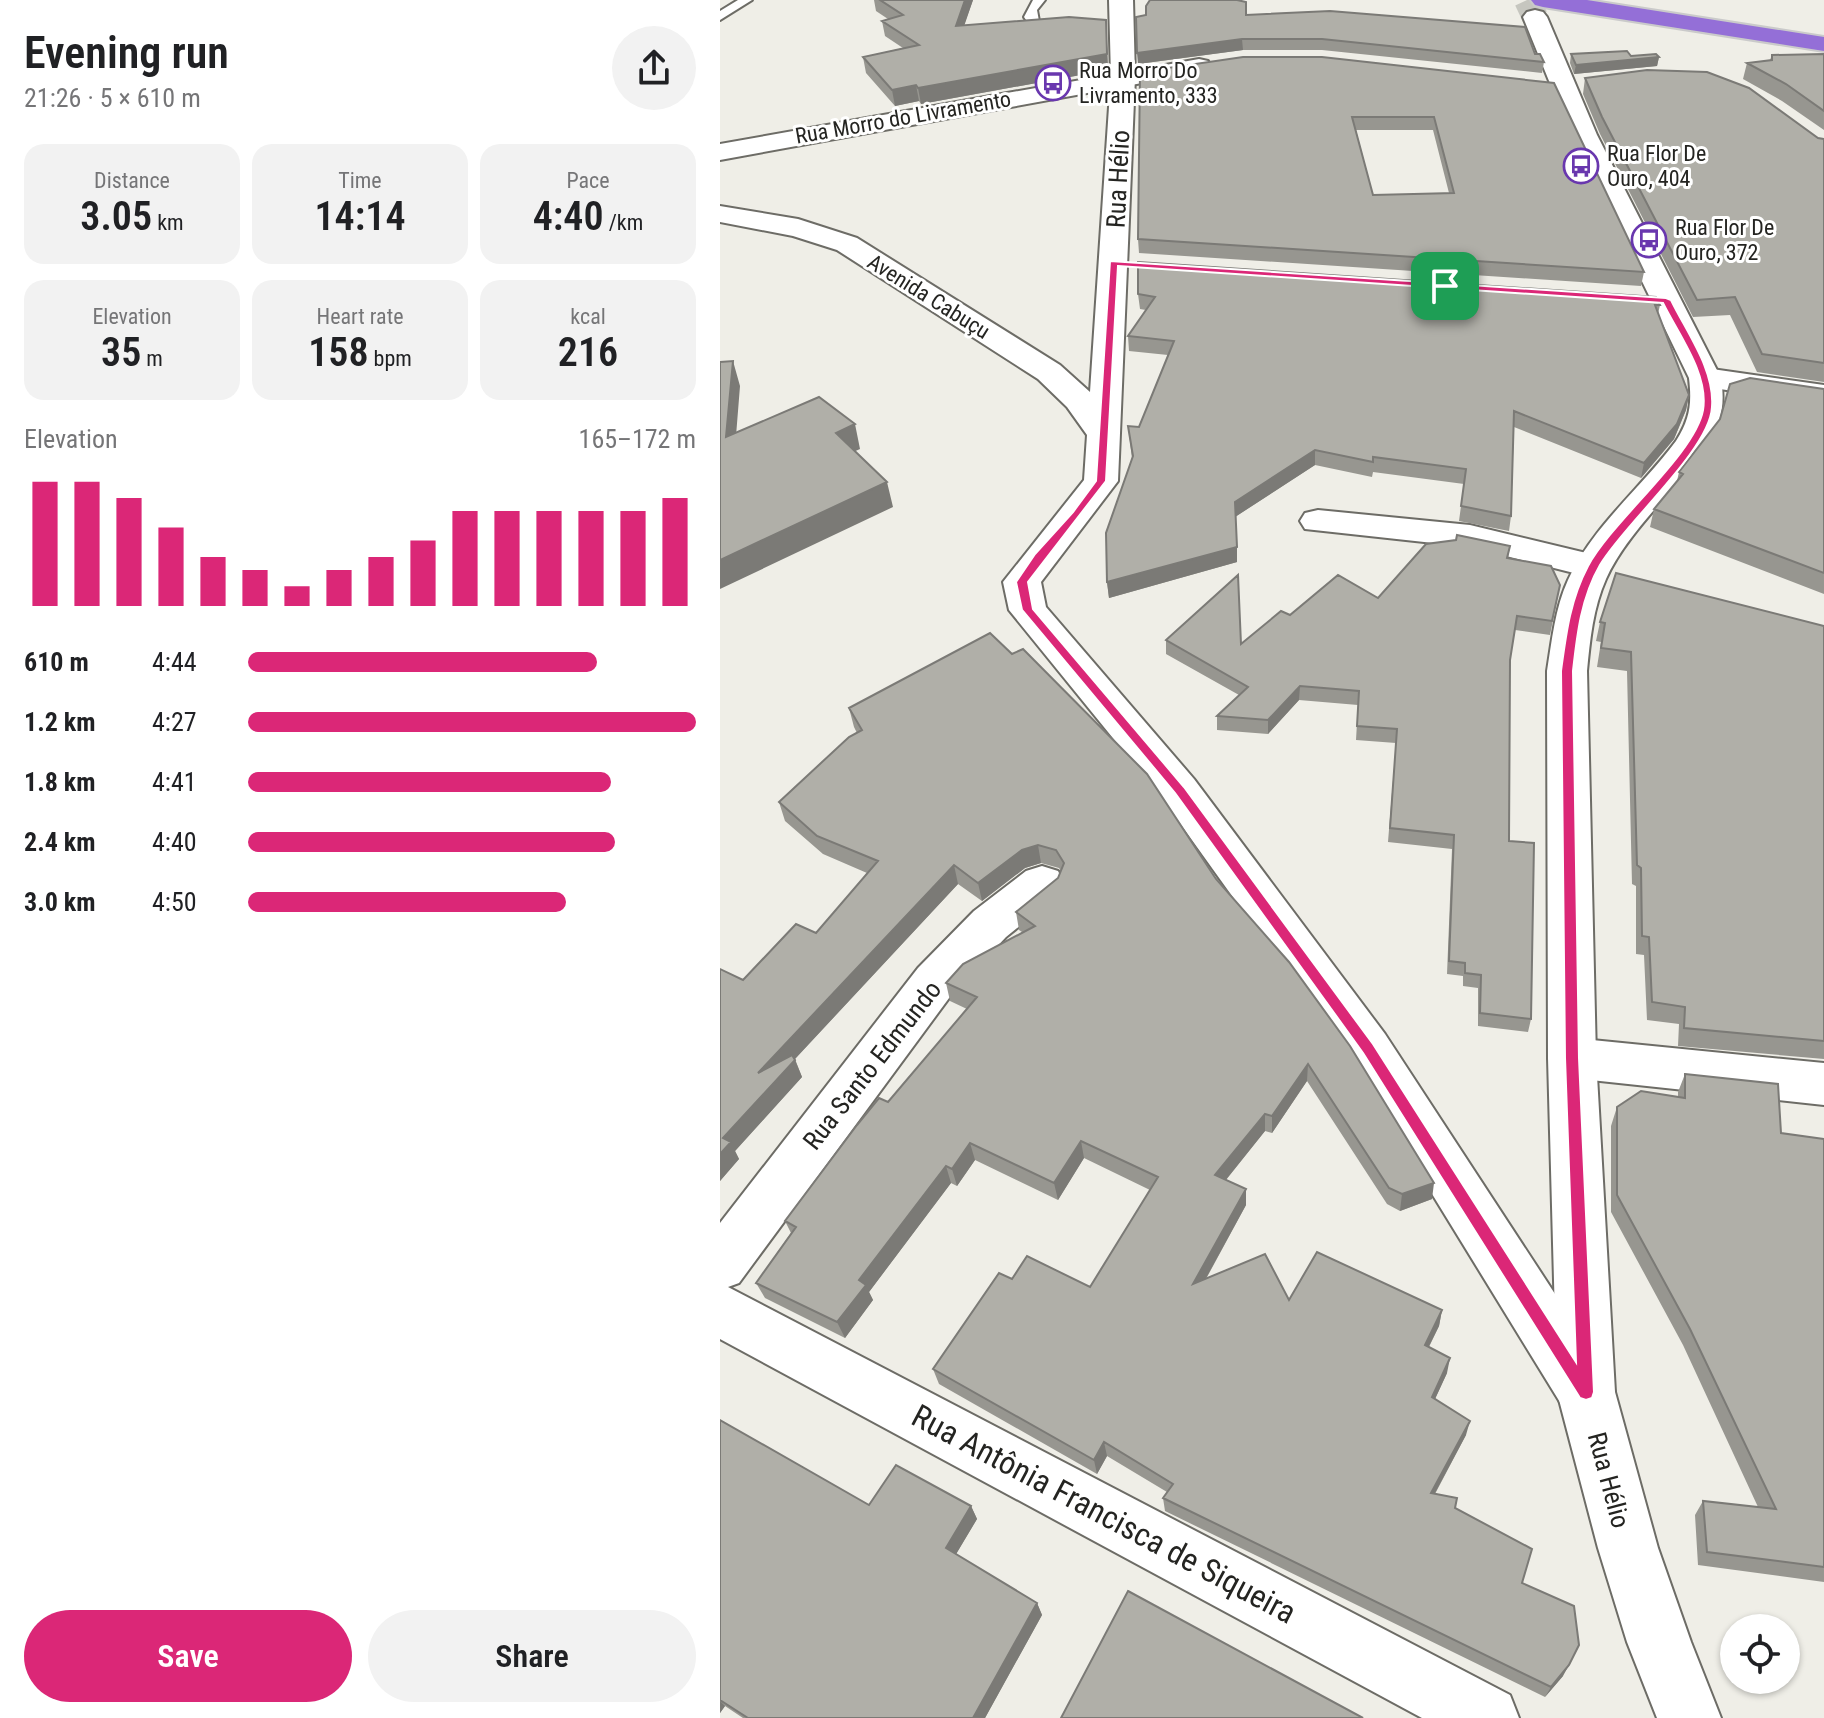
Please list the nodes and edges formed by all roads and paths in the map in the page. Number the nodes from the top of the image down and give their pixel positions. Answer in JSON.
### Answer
{"nodes":[{"id":1,"x":746,"y":0,"type":"edge"},
{"id":2,"x":1039,"y":0,"type":"edge"},
{"id":3,"x":1539,"y":8,"type":"edge"},
{"id":4,"x":720,"y":16,"type":"edge"},
{"id":5,"x":1116,"y":20,"type":"edge"},
{"id":6,"x":1075,"y":28,"type":"edge"},
{"id":7,"x":1824,"y":44,"type":"edge"},
{"id":8,"x":1228,"y":62,"type":"edge"},
{"id":9,"x":1123,"y":77,"type":"junction"},
{"id":10,"x":720,"y":152,"type":"edge"},
{"id":11,"x":720,"y":214,"type":"edge"},
{"id":12,"x":1705,"y":378,"type":"junction"},
{"id":13,"x":1824,"y":395,"type":"edge"},
{"id":14,"x":1104,"y":436,"type":"junction"},
{"id":15,"x":1318,"y":521,"type":"dead end"},
{"id":16,"x":1594,"y":566,"type":"junction"},
{"id":17,"x":1042,"y":883,"type":"dead end"},
{"id":18,"x":1572,"y":1058,"type":"junction"},
{"id":19,"x":1824,"y":1084,"type":"edge"},
{"id":20,"x":720,"y":1265,"type":"edge"},
{"id":21,"x":720,"y":1310,"type":"edge"},
{"id":22,"x":1586,"y":1392,"type":"junction"},
{"id":23,"x":1487,"y":1718,"type":"edge"},
{"id":24,"x":1689,"y":1718,"type":"edge"}],
"edges":[{"from":1,"to":4,"type":"lane"},
{"from":2,"to":6,"type":"lane"},
{"from":3,"to":7,"type":"highway"},
{"from":3,"to":12,"type":"street"},
{"from":5,"to":9,"type":"street","name":"Rua Hélio"},
{"from":8,"to":9,"type":"street","name":"Rua Morro do Livramento"},
{"from":9,"to":10,"type":"street","name":"Rua Morro do Livramento"},
{"from":9,"to":14,"type":"street","name":"Rua Hélio"},
{"from":11,"to":14,"type":"street","name":"Avenida Cabuçu"},
{"from":12,"to":13,"type":"street"},
{"from":12,"to":16,"type":"street"},
{"from":14,"to":22,"type":"street","name":"Rua Hélio"},
{"from":15,"to":16,"type":"street"},
{"from":16,"to":18,"type":"street"},
{"from":17,"to":20,"type":"street","name":"Rua Santo Edmundo"},
{"from":18,"to":19,"type":"street"},
{"from":18,"to":22,"type":"street"},
{"from":21,"to":23,"type":"street","name":"Rua Antônia Francisca de Siqueira"},
{"from":22,"to":24,"type":"street","name":"Rua Hélio"}]}
